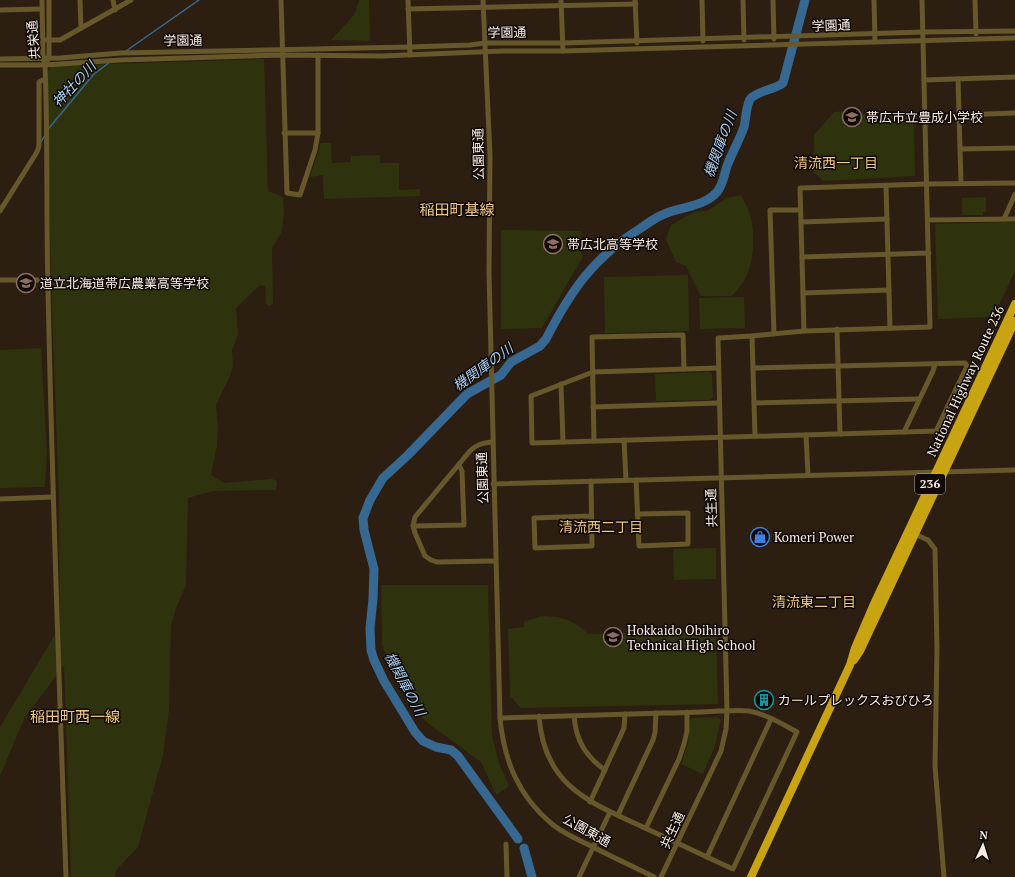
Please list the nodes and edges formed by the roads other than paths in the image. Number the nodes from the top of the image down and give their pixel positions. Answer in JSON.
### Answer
{"nodes":[{"id":1,"x":42,"y":0,"type":"edge"},
{"id":2,"x":48,"y":0,"type":"edge"},
{"id":3,"x":80,"y":0,"type":"edge"},
{"id":4,"x":113,"y":0,"type":"edge"},
{"id":5,"x":131,"y":0,"type":"edge"},
{"id":6,"x":281,"y":0,"type":"edge"},
{"id":7,"x":408,"y":0,"type":"edge"},
{"id":8,"x":483,"y":0,"type":"edge"},
{"id":9,"x":702,"y":0,"type":"edge"},
{"id":10,"x":743,"y":0,"type":"edge"},
{"id":11,"x":773,"y":0,"type":"edge"},
{"id":12,"x":874,"y":0,"type":"edge"},
{"id":13,"x":922,"y":0,"type":"edge"},
{"id":14,"x":975,"y":0,"type":"edge"},
{"id":15,"x":561,"y":2,"type":"edge"},
{"id":16,"x":636,"y":2,"type":"edge"},
{"id":17,"x":483,"y":7,"type":"junction"},
{"id":18,"x":42,"y":9,"type":"junction"},
{"id":19,"x":408,"y":9,"type":"junction"},
{"id":20,"x":0,"y":10,"type":"edge"},
{"id":21,"x":115,"y":10,"type":"junction"},
{"id":22,"x":81,"y":28,"type":"junction"},
{"id":23,"x":1015,"y":31,"type":"edge"},
{"id":24,"x":923,"y":32,"type":"junction"},
{"id":25,"x":976,"y":32,"type":"junction"},
{"id":26,"x":875,"y":34,"type":"junction"},
{"id":27,"x":744,"y":38,"type":"junction"},
{"id":28,"x":774,"y":38,"type":"junction"},
{"id":29,"x":1015,"y":38,"type":"edge"},
{"id":30,"x":703,"y":39,"type":"junction"},
{"id":31,"x":976,"y":39,"type":"junction"},
{"id":32,"x":43,"y":40,"type":"junction"},
{"id":33,"x":49,"y":40,"type":"junction"},
{"id":34,"x":923,"y":40,"type":"junction"},
{"id":35,"x":637,"y":41,"type":"junction"},
{"id":36,"x":875,"y":42,"type":"junction"},
{"id":37,"x":485,"y":43,"type":"junction"},
{"id":38,"x":563,"y":43,"type":"junction"},
{"id":39,"x":774,"y":44,"type":"junction"},
{"id":40,"x":744,"y":45,"type":"junction"},
{"id":41,"x":703,"y":46,"type":"junction"},
{"id":42,"x":410,"y":47,"type":"junction"},
{"id":43,"x":637,"y":48,"type":"junction"},
{"id":44,"x":282,"y":49,"type":"junction"},
{"id":45,"x":563,"y":51,"type":"junction"},
{"id":46,"x":486,"y":52,"type":"junction"},
{"id":47,"x":318,"y":55,"type":"junction"},
{"id":48,"x":410,"y":55,"type":"junction"},
{"id":49,"x":282,"y":56,"type":"junction"},
{"id":50,"x":46,"y":58,"type":"junction"},
{"id":51,"x":0,"y":59,"type":"edge"},
{"id":52,"x":0,"y":65,"type":"edge"},
{"id":53,"x":45,"y":65,"type":"junction"},
{"id":54,"x":1015,"y":77,"type":"edge"},
{"id":55,"x":45,"y":79,"type":"junction"},
{"id":56,"x":958,"y":79,"type":"junction"},
{"id":57,"x":924,"y":80,"type":"junction"},
{"id":58,"x":1015,"y":113,"type":"edge"},
{"id":59,"x":959,"y":115,"type":"junction"},
{"id":60,"x":284,"y":133,"type":"junction"},
{"id":61,"x":318,"y":133,"type":"junction"},
{"id":62,"x":1015,"y":148,"type":"edge"},
{"id":63,"x":961,"y":149,"type":"junction"},
{"id":64,"x":961,"y":183,"type":"junction"},
{"id":65,"x":1015,"y":183,"type":"edge"},
{"id":66,"x":927,"y":184,"type":"junction"},
{"id":67,"x":886,"y":186,"type":"junction"},
{"id":68,"x":1015,"y":194,"type":"edge"},
{"id":69,"x":800,"y":210,"type":"junction"},
{"id":70,"x":0,"y":211,"type":"edge"},
{"id":71,"x":1004,"y":219,"type":"junction"},
{"id":72,"x":1015,"y":219,"type":"edge"},
{"id":73,"x":887,"y":220,"type":"junction"},
{"id":74,"x":928,"y":220,"type":"junction"},
{"id":75,"x":801,"y":222,"type":"junction"},
{"id":76,"x":929,"y":253,"type":"junction"},
{"id":77,"x":888,"y":255,"type":"junction"},
{"id":78,"x":802,"y":257,"type":"junction"},
{"id":79,"x":0,"y":280,"type":"edge"},
{"id":80,"x":48,"y":280,"type":"junction"},
{"id":81,"x":889,"y":290,"type":"junction"},
{"id":82,"x":803,"y":293,"type":"junction"},
{"id":83,"x":1015,"y":304,"type":"edge"},
{"id":84,"x":1015,"y":321,"type":"edge"},
{"id":85,"x":890,"y":328,"type":"junction"},
{"id":86,"x":837,"y":329,"type":"junction"},
{"id":87,"x":804,"y":331,"type":"junction"},
{"id":88,"x":774,"y":334,"type":"junction"},
{"id":89,"x":752,"y":336,"type":"junction"},
{"id":90,"x":935,"y":364,"type":"junction"},
{"id":91,"x":838,"y":366,"type":"junction"},
{"id":92,"x":718,"y":368,"type":"junction"},
{"id":93,"x":753,"y":368,"type":"junction"},
{"id":94,"x":684,"y":369,"type":"junction"},
{"id":95,"x":592,"y":372,"type":"junction"},
{"id":96,"x":561,"y":384,"type":"junction"},
{"id":97,"x":919,"y":399,"type":"junction"},
{"id":98,"x":839,"y":401,"type":"junction"},
{"id":99,"x":754,"y":402,"type":"junction"},
{"id":100,"x":719,"y":403,"type":"junction"},
{"id":101,"x":593,"y":407,"type":"junction"},
{"id":102,"x":904,"y":432,"type":"junction"},
{"id":103,"x":840,"y":434,"type":"junction"},
{"id":104,"x":806,"y":435,"type":"junction"},
{"id":105,"x":755,"y":436,"type":"junction"},
{"id":106,"x":720,"y":437,"type":"junction"},
{"id":107,"x":594,"y":440,"type":"junction"},
{"id":108,"x":624,"y":440,"type":"junction"},
{"id":109,"x":492,"y":442,"type":"junction"},
{"id":110,"x":563,"y":442,"type":"junction"},
{"id":111,"x":459,"y":465,"type":"junction"},
{"id":112,"x":1015,"y":470,"type":"edge"},
{"id":113,"x":940,"y":472,"type":"junction"},
{"id":114,"x":808,"y":475,"type":"junction"},
{"id":115,"x":721,"y":478,"type":"junction"},
{"id":116,"x":626,"y":480,"type":"junction"},
{"id":117,"x":636,"y":480,"type":"junction"},
{"id":118,"x":590,"y":481,"type":"junction"},
{"id":119,"x":494,"y":484,"type":"junction"},
{"id":120,"x":53,"y":497,"type":"junction"},
{"id":121,"x":0,"y":499,"type":"edge"},
{"id":122,"x":637,"y":514,"type":"junction"},
{"id":123,"x":592,"y":516,"type":"junction"},
{"id":124,"x":413,"y":526,"type":"junction"},
{"id":125,"x":911,"y":533,"type":"junction"},
{"id":126,"x":495,"y":561,"type":"junction"},
{"id":127,"x":728,"y":711,"type":"junction"},
{"id":128,"x":687,"y":712,"type":"junction"},
{"id":129,"x":656,"y":713,"type":"junction"},
{"id":130,"x":624,"y":714,"type":"junction"},
{"id":131,"x":539,"y":716,"type":"junction"},
{"id":132,"x":574,"y":716,"type":"junction"},
{"id":133,"x":500,"y":718,"type":"junction"},
{"id":134,"x":771,"y":719,"type":"junction"},
{"id":135,"x":605,"y":770,"type":"junction"},
{"id":136,"x":590,"y":802,"type":"junction"},
{"id":137,"x":610,"y":812,"type":"junction"},
{"id":138,"x":618,"y":815,"type":"junction"},
{"id":139,"x":646,"y":828,"type":"junction"},
{"id":140,"x":678,"y":843,"type":"junction"},
{"id":141,"x":506,"y":844,"type":"dead end"},
{"id":142,"x":593,"y":847,"type":"junction"},
{"id":143,"x":707,"y":857,"type":"junction"},
{"id":144,"x":66,"y":877,"type":"edge"},
{"id":145,"x":507,"y":877,"type":"edge"},
{"id":146,"x":579,"y":877,"type":"edge"},
{"id":147,"x":654,"y":877,"type":"edge"},
{"id":148,"x":661,"y":877,"type":"edge"},
{"id":149,"x":751,"y":877,"type":"edge"},
{"id":150,"x":944,"y":877,"type":"edge"}],
"edges":[{"from":1,"to":18,"type":"street","name":"共栄通"},
{"from":2,"to":33,"type":"street","name":"共栄通"},
{"from":3,"to":22,"type":"street"},
{"from":4,"to":21,"type":"street"},
{"from":5,"to":21,"type":"street"},
{"from":6,"to":44,"type":"street"},
{"from":7,"to":19,"type":"street"},
{"from":8,"to":17,"type":"street","name":"公園東通"},
{"from":9,"to":30,"type":"street"},
{"from":10,"to":27,"type":"street"},
{"from":11,"to":28,"type":"street"},
{"from":12,"to":26,"type":"street"},
{"from":13,"to":24,"type":"street"},
{"from":14,"to":25,"type":"street"},
{"from":15,"to":16,"type":"street"},
{"from":15,"to":17,"type":"street"},
{"from":15,"to":38,"type":"street"},
{"from":16,"to":35,"type":"street"},
{"from":17,"to":19,"type":"street"},
{"from":17,"to":37,"type":"street","name":"公園東通"},
{"from":18,"to":20,"type":"street"},
{"from":18,"to":32,"type":"street","name":"共栄通"},
{"from":19,"to":42,"type":"street"},
{"from":21,"to":22,"type":"street"},
{"from":22,"to":33,"type":"street"},
{"from":23,"to":25,"type":"street","name":"学園通"},
{"from":24,"to":25,"type":"street","name":"学園通"},
{"from":24,"to":26,"type":"street","name":"学園通"},
{"from":24,"to":34,"type":"street"},
{"from":25,"to":31,"type":"street"},
{"from":26,"to":28,"type":"street","name":"学園通"},
{"from":26,"to":36,"type":"street"},
{"from":27,"to":28,"type":"street","name":"学園通"},
{"from":27,"to":30,"type":"street","name":"学園通"},
{"from":27,"to":40,"type":"street"},
{"from":28,"to":39,"type":"street"},
{"from":29,"to":31,"type":"street","name":"学園通"},
{"from":30,"to":35,"type":"street","name":"学園通"},
{"from":30,"to":41,"type":"street"},
{"from":31,"to":34,"type":"street","name":"学園通"},
{"from":32,"to":33,"type":"street"},
{"from":32,"to":50,"type":"street","name":"共栄通"},
{"from":33,"to":50,"type":"street","name":"共栄通"},
{"from":34,"to":36,"type":"street","name":"学園通"},
{"from":34,"to":57,"type":"street"},
{"from":35,"to":38,"type":"street","name":"学園通"},
{"from":35,"to":43,"type":"street"},
{"from":36,"to":39,"type":"street","name":"学園通"},
{"from":37,"to":38,"type":"street","name":"学園通"},
{"from":37,"to":42,"type":"street","name":"学園通"},
{"from":37,"to":46,"type":"street","name":"公園東通"},
{"from":38,"to":45,"type":"street"},
{"from":39,"to":40,"type":"street","name":"学園通"},
{"from":40,"to":41,"type":"street","name":"学園通"},
{"from":41,"to":43,"type":"street","name":"学園通"},
{"from":42,"to":44,"type":"street","name":"学園通"},
{"from":42,"to":48,"type":"street"},
{"from":43,"to":45,"type":"street","name":"学園通"},
{"from":44,"to":49,"type":"street"},
{"from":44,"to":50,"type":"street","name":"学園通"},
{"from":45,"to":46,"type":"street","name":"学園通"},
{"from":46,"to":48,"type":"street","name":"学園通"},
{"from":46,"to":109,"type":"street","name":"公園東通"},
{"from":47,"to":48,"type":"street","name":"学園通"},
{"from":47,"to":49,"type":"street","name":"学園通"},
{"from":47,"to":61,"type":"street"},
{"from":49,"to":53,"type":"street","name":"学園通"},
{"from":49,"to":60,"type":"street"},
{"from":50,"to":51,"type":"street","name":"学園通"},
{"from":50,"to":53,"type":"street","name":"共栄通"},
{"from":52,"to":53,"type":"street","name":"学園通"},
{"from":53,"to":55,"type":"street","name":"共栄通"},
{"from":54,"to":56,"type":"street"},
{"from":55,"to":70,"type":"street"},
{"from":55,"to":80,"type":"street","name":"共栄通"},
{"from":56,"to":57,"type":"street"},
{"from":56,"to":59,"type":"street"},
{"from":57,"to":66,"type":"street"},
{"from":58,"to":59,"type":"street"},
{"from":59,"to":63,"type":"street"},
{"from":60,"to":61,"type":"street"},
{"from":60,"to":61,"type":"street"},
{"from":62,"to":63,"type":"street"},
{"from":63,"to":64,"type":"street"},
{"from":64,"to":65,"type":"street"},
{"from":64,"to":66,"type":"street"},
{"from":66,"to":67,"type":"street"},
{"from":66,"to":74,"type":"street"},
{"from":67,"to":69,"type":"street"},
{"from":67,"to":73,"type":"street"},
{"from":68,"to":71,"type":"street"},
{"from":69,"to":75,"type":"street"},
{"from":69,"to":88,"type":"street"},
{"from":71,"to":72,"type":"street"},
{"from":71,"to":74,"type":"street"},
{"from":73,"to":75,"type":"street"},
{"from":73,"to":77,"type":"street"},
{"from":74,"to":76,"type":"street"},
{"from":75,"to":78,"type":"street"},
{"from":76,"to":77,"type":"street"},
{"from":76,"to":85,"type":"street","name":"共生通"},
{"from":77,"to":78,"type":"street"},
{"from":77,"to":81,"type":"street"},
{"from":78,"to":82,"type":"street"},
{"from":79,"to":80,"type":"street"},
{"from":80,"to":120,"type":"street","name":"共栄通"},
{"from":81,"to":82,"type":"street"},
{"from":81,"to":85,"type":"street"},
{"from":82,"to":87,"type":"street"},
{"from":83,"to":113,"type":"highway","name":"National Highway Route 236","number":"236"},
{"from":84,"to":113,"type":"highway","name":"National Highway Route 236","number":"236"},
{"from":85,"to":86,"type":"street","name":"共生通"},
{"from":86,"to":87,"type":"street","name":"共生通"},
{"from":86,"to":91,"type":"street"},
{"from":87,"to":88,"type":"street","name":"共生通"},
{"from":88,"to":89,"type":"street","name":"共生通"},
{"from":89,"to":92,"type":"street","name":"共生通"},
{"from":89,"to":93,"type":"street"},
{"from":90,"to":91,"type":"street"},
{"from":90,"to":97,"type":"street"},
{"from":90,"to":102,"type":"street"},
{"from":91,"to":93,"type":"street"},
{"from":91,"to":98,"type":"street"},
{"from":92,"to":94,"type":"street"},
{"from":92,"to":100,"type":"street","name":"共生通"},
{"from":93,"to":99,"type":"street"},
{"from":94,"to":95,"type":"street"},
{"from":94,"to":95,"type":"street"},
{"from":95,"to":96,"type":"street"},
{"from":95,"to":101,"type":"street"},
{"from":96,"to":110,"type":"street"},
{"from":96,"to":110,"type":"street"},
{"from":97,"to":98,"type":"street"},
{"from":97,"to":102,"type":"street"},
{"from":98,"to":99,"type":"street"},
{"from":98,"to":103,"type":"street"},
{"from":99,"to":105,"type":"street"},
{"from":100,"to":101,"type":"street"},
{"from":100,"to":106,"type":"street","name":"共生通"},
{"from":101,"to":107,"type":"street"},
{"from":102,"to":103,"type":"street"},
{"from":103,"to":104,"type":"street"},
{"from":104,"to":105,"type":"street"},
{"from":104,"to":114,"type":"street"},
{"from":105,"to":106,"type":"street"},
{"from":106,"to":108,"type":"street"},
{"from":106,"to":115,"type":"street","name":"共生通"},
{"from":107,"to":108,"type":"street"},
{"from":107,"to":110,"type":"street"},
{"from":108,"to":116,"type":"street"},
{"from":109,"to":111,"type":"street"},
{"from":109,"to":119,"type":"street","name":"公園東通"},
{"from":111,"to":124,"type":"street"},
{"from":111,"to":124,"type":"street"},
{"from":112,"to":113,"type":"street"},
{"from":113,"to":114,"type":"street"},
{"from":113,"to":125,"type":"highway","name":"National Highway Route 236","number":"236"},
{"from":114,"to":115,"type":"street"},
{"from":115,"to":117,"type":"street"},
{"from":115,"to":127,"type":"street","name":"共生通"},
{"from":116,"to":117,"type":"street"},
{"from":116,"to":118,"type":"street"},
{"from":117,"to":122,"type":"street"},
{"from":118,"to":119,"type":"street"},
{"from":118,"to":123,"type":"street"},
{"from":119,"to":126,"type":"street","name":"公園東通"},
{"from":120,"to":121,"type":"street"},
{"from":120,"to":144,"type":"street","name":"共栄通"},
{"from":122,"to":122,"type":"street"},
{"from":123,"to":123,"type":"street"},
{"from":124,"to":126,"type":"street"},
{"from":125,"to":149,"type":"highway","name":"National Highway Route 236","number":"236"},
{"from":125,"to":150,"type":"street"},
{"from":126,"to":133,"type":"street","name":"公園東通"},
{"from":127,"to":128,"type":"street"},
{"from":127,"to":134,"type":"street"},
{"from":127,"to":140,"type":"street","name":"共生通"},
{"from":128,"to":129,"type":"street"},
{"from":128,"to":139,"type":"street"},
{"from":129,"to":130,"type":"street"},
{"from":129,"to":138,"type":"street"},
{"from":130,"to":132,"type":"street"},
{"from":130,"to":135,"type":"street"},
{"from":131,"to":132,"type":"street"},
{"from":131,"to":133,"type":"street"},
{"from":131,"to":136,"type":"street"},
{"from":132,"to":135,"type":"street"},
{"from":133,"to":142,"type":"street","name":"公園東通"},
{"from":134,"to":143,"type":"street"},
{"from":134,"to":143,"type":"street"},
{"from":135,"to":136,"type":"street"},
{"from":136,"to":137,"type":"street"},
{"from":137,"to":138,"type":"street"},
{"from":137,"to":142,"type":"street"},
{"from":138,"to":139,"type":"street"},
{"from":139,"to":140,"type":"street"},
{"from":140,"to":143,"type":"street"},
{"from":140,"to":148,"type":"street","name":"共生通"},
{"from":141,"to":145,"type":"street"},
{"from":142,"to":146,"type":"street"},
{"from":142,"to":147,"type":"street","name":"公園東通"}]}
